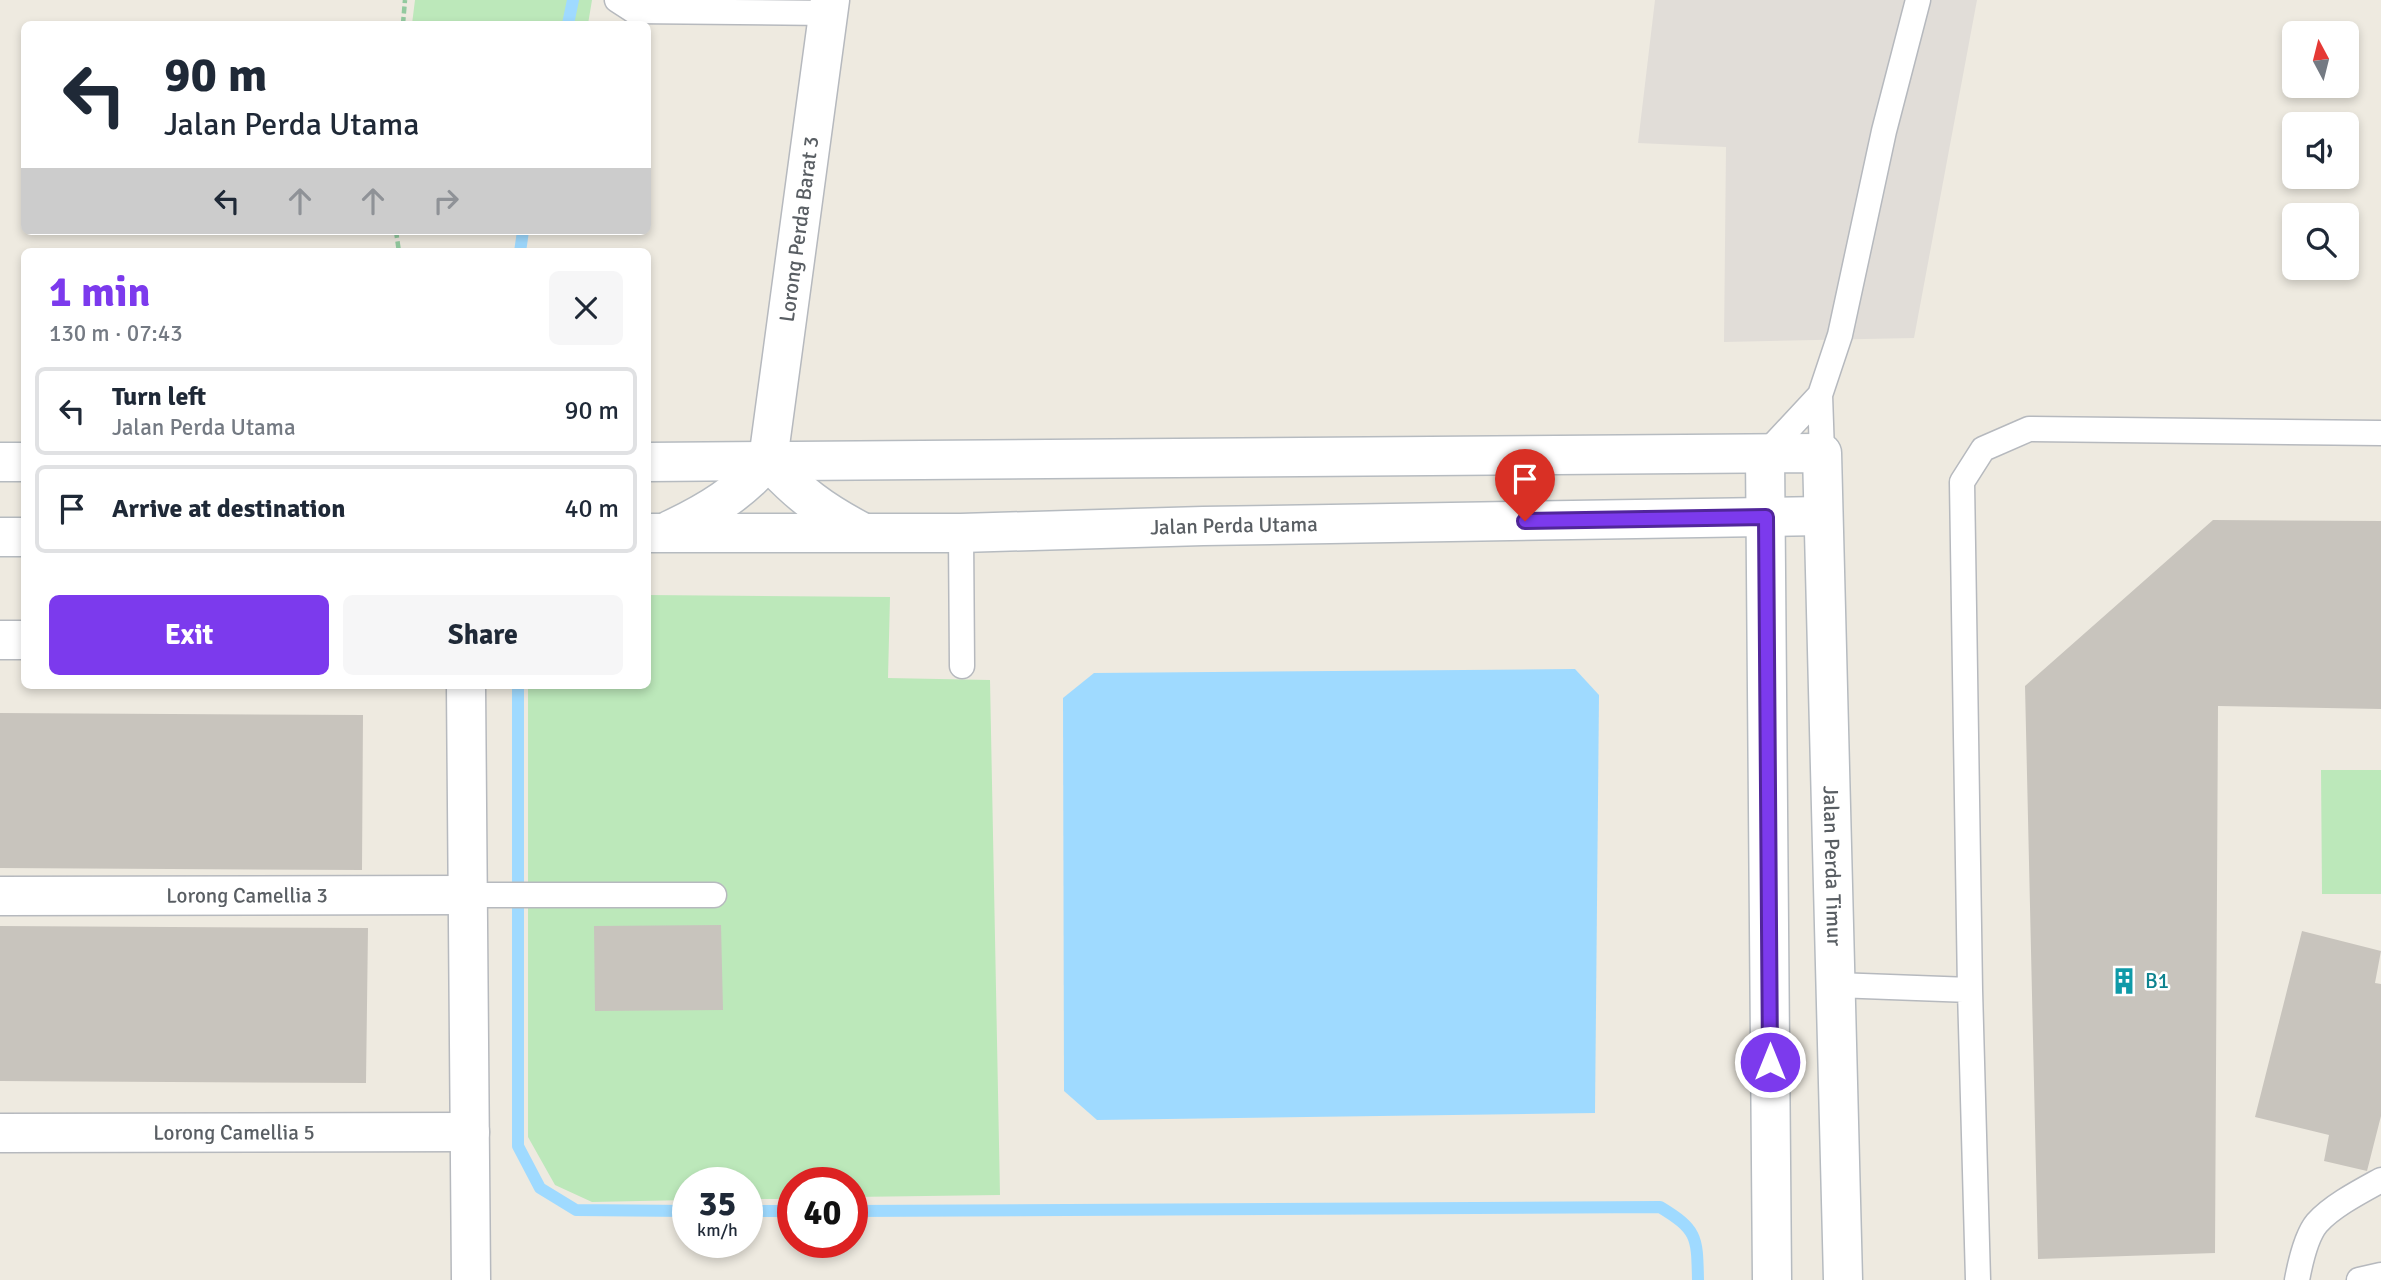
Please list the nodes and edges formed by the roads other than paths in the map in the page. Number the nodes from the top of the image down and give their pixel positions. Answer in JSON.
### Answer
{"nodes":[{"id":1,"x":617,"y":0,"type":"edge"},
{"id":2,"x":1917,"y":0,"type":"edge"},
{"id":3,"x":829,"y":6,"type":"edge"},
{"id":4,"x":1819,"y":395,"type":"junction"},
{"id":5,"x":2381,"y":433,"type":"edge"},
{"id":6,"x":1822,"y":453,"type":"junction"},
{"id":7,"x":1765,"y":454,"type":"junction"},
{"id":8,"x":768,"y":460,"type":"junction"},
{"id":9,"x":0,"y":462,"type":"edge"},
{"id":10,"x":21,"y":462,"type":"edge"},
{"id":11,"x":651,"y":462,"type":"edge"},
{"id":12,"x":1822,"y":516,"type":"junction"},
{"id":13,"x":1766,"y":517,"type":"junction"},
{"id":14,"x":656,"y":533,"type":"edge"},
{"id":15,"x":864,"y":533,"type":"junction"},
{"id":16,"x":961,"y":533,"type":"junction"},
{"id":17,"x":0,"y":537,"type":"edge"},
{"id":18,"x":21,"y":537,"type":"edge"},
{"id":19,"x":0,"y":640,"type":"edge"},
{"id":20,"x":21,"y":640,"type":"edge"},
{"id":21,"x":962,"y":666,"type":"dead end"},
{"id":22,"x":466,"y":689,"type":"edge"},
{"id":23,"x":0,"y":895,"type":"edge"},
{"id":24,"x":481,"y":895,"type":"junction"},
{"id":25,"x":714,"y":895,"type":"dead end"},
{"id":26,"x":1836,"y":985,"type":"junction"},
{"id":27,"x":1970,"y":990,"type":"junction"},
{"id":28,"x":470,"y":1132,"type":"junction"},
{"id":29,"x":0,"y":1133,"type":"edge"},
{"id":30,"x":2381,"y":1180,"type":"edge"},
{"id":31,"x":2381,"y":1275,"type":"edge"},
{"id":32,"x":471,"y":1280,"type":"edge"},
{"id":33,"x":1772,"y":1280,"type":"edge"},
{"id":34,"x":1843,"y":1280,"type":"edge"},
{"id":35,"x":1978,"y":1280,"type":"edge"},
{"id":36,"x":2297,"y":1280,"type":"edge"},
{"id":37,"x":2359,"y":1280,"type":"edge"}],
"edges":[{"from":1,"to":3,"type":"lane"},
{"from":2,"to":4,"type":"lane"},
{"from":3,"to":8,"type":"street","name":"Lorong Perda Barat 3"},
{"from":4,"to":6,"type":"lane"},
{"from":4,"to":7,"type":"lane"},
{"from":5,"to":27,"type":"lane"},
{"from":6,"to":7,"type":"street"},
{"from":6,"to":12,"type":"street","name":"Jalan Perda Timur"},
{"from":7,"to":8,"type":"street"},
{"from":7,"to":13,"type":"street"},
{"from":8,"to":11,"type":"street"},
{"from":8,"to":14,"type":"street"},
{"from":8,"to":15,"type":"street"},
{"from":9,"to":10,"type":"street"},
{"from":12,"to":13,"type":"street","name":"Jalan Perda Utama"},
{"from":12,"to":26,"type":"street","name":"Jalan Perda Timur"},
{"from":13,"to":16,"type":"street","name":"Jalan Perda Utama"},
{"from":13,"to":33,"type":"street"},
{"from":14,"to":15,"type":"street","name":"Jalan Perda Utama"},
{"from":15,"to":16,"type":"street","name":"Jalan Perda Utama"},
{"from":16,"to":21,"type":"lane"},
{"from":17,"to":18,"type":"street"},
{"from":19,"to":20,"type":"street"},
{"from":22,"to":24,"type":"street"},
{"from":23,"to":24,"type":"street","name":"Lorong Camellia 3"},
{"from":24,"to":25,"type":"lane"},
{"from":24,"to":28,"type":"street"},
{"from":26,"to":27,"type":"lane"},
{"from":26,"to":34,"type":"street","name":"Jalan Perda Timur"},
{"from":27,"to":35,"type":"lane"},
{"from":28,"to":29,"type":"street","name":"Lorong Camellia 5"},
{"from":28,"to":32,"type":"street"},
{"from":30,"to":36,"type":"lane"},
{"from":31,"to":37,"type":"lane"}]}
